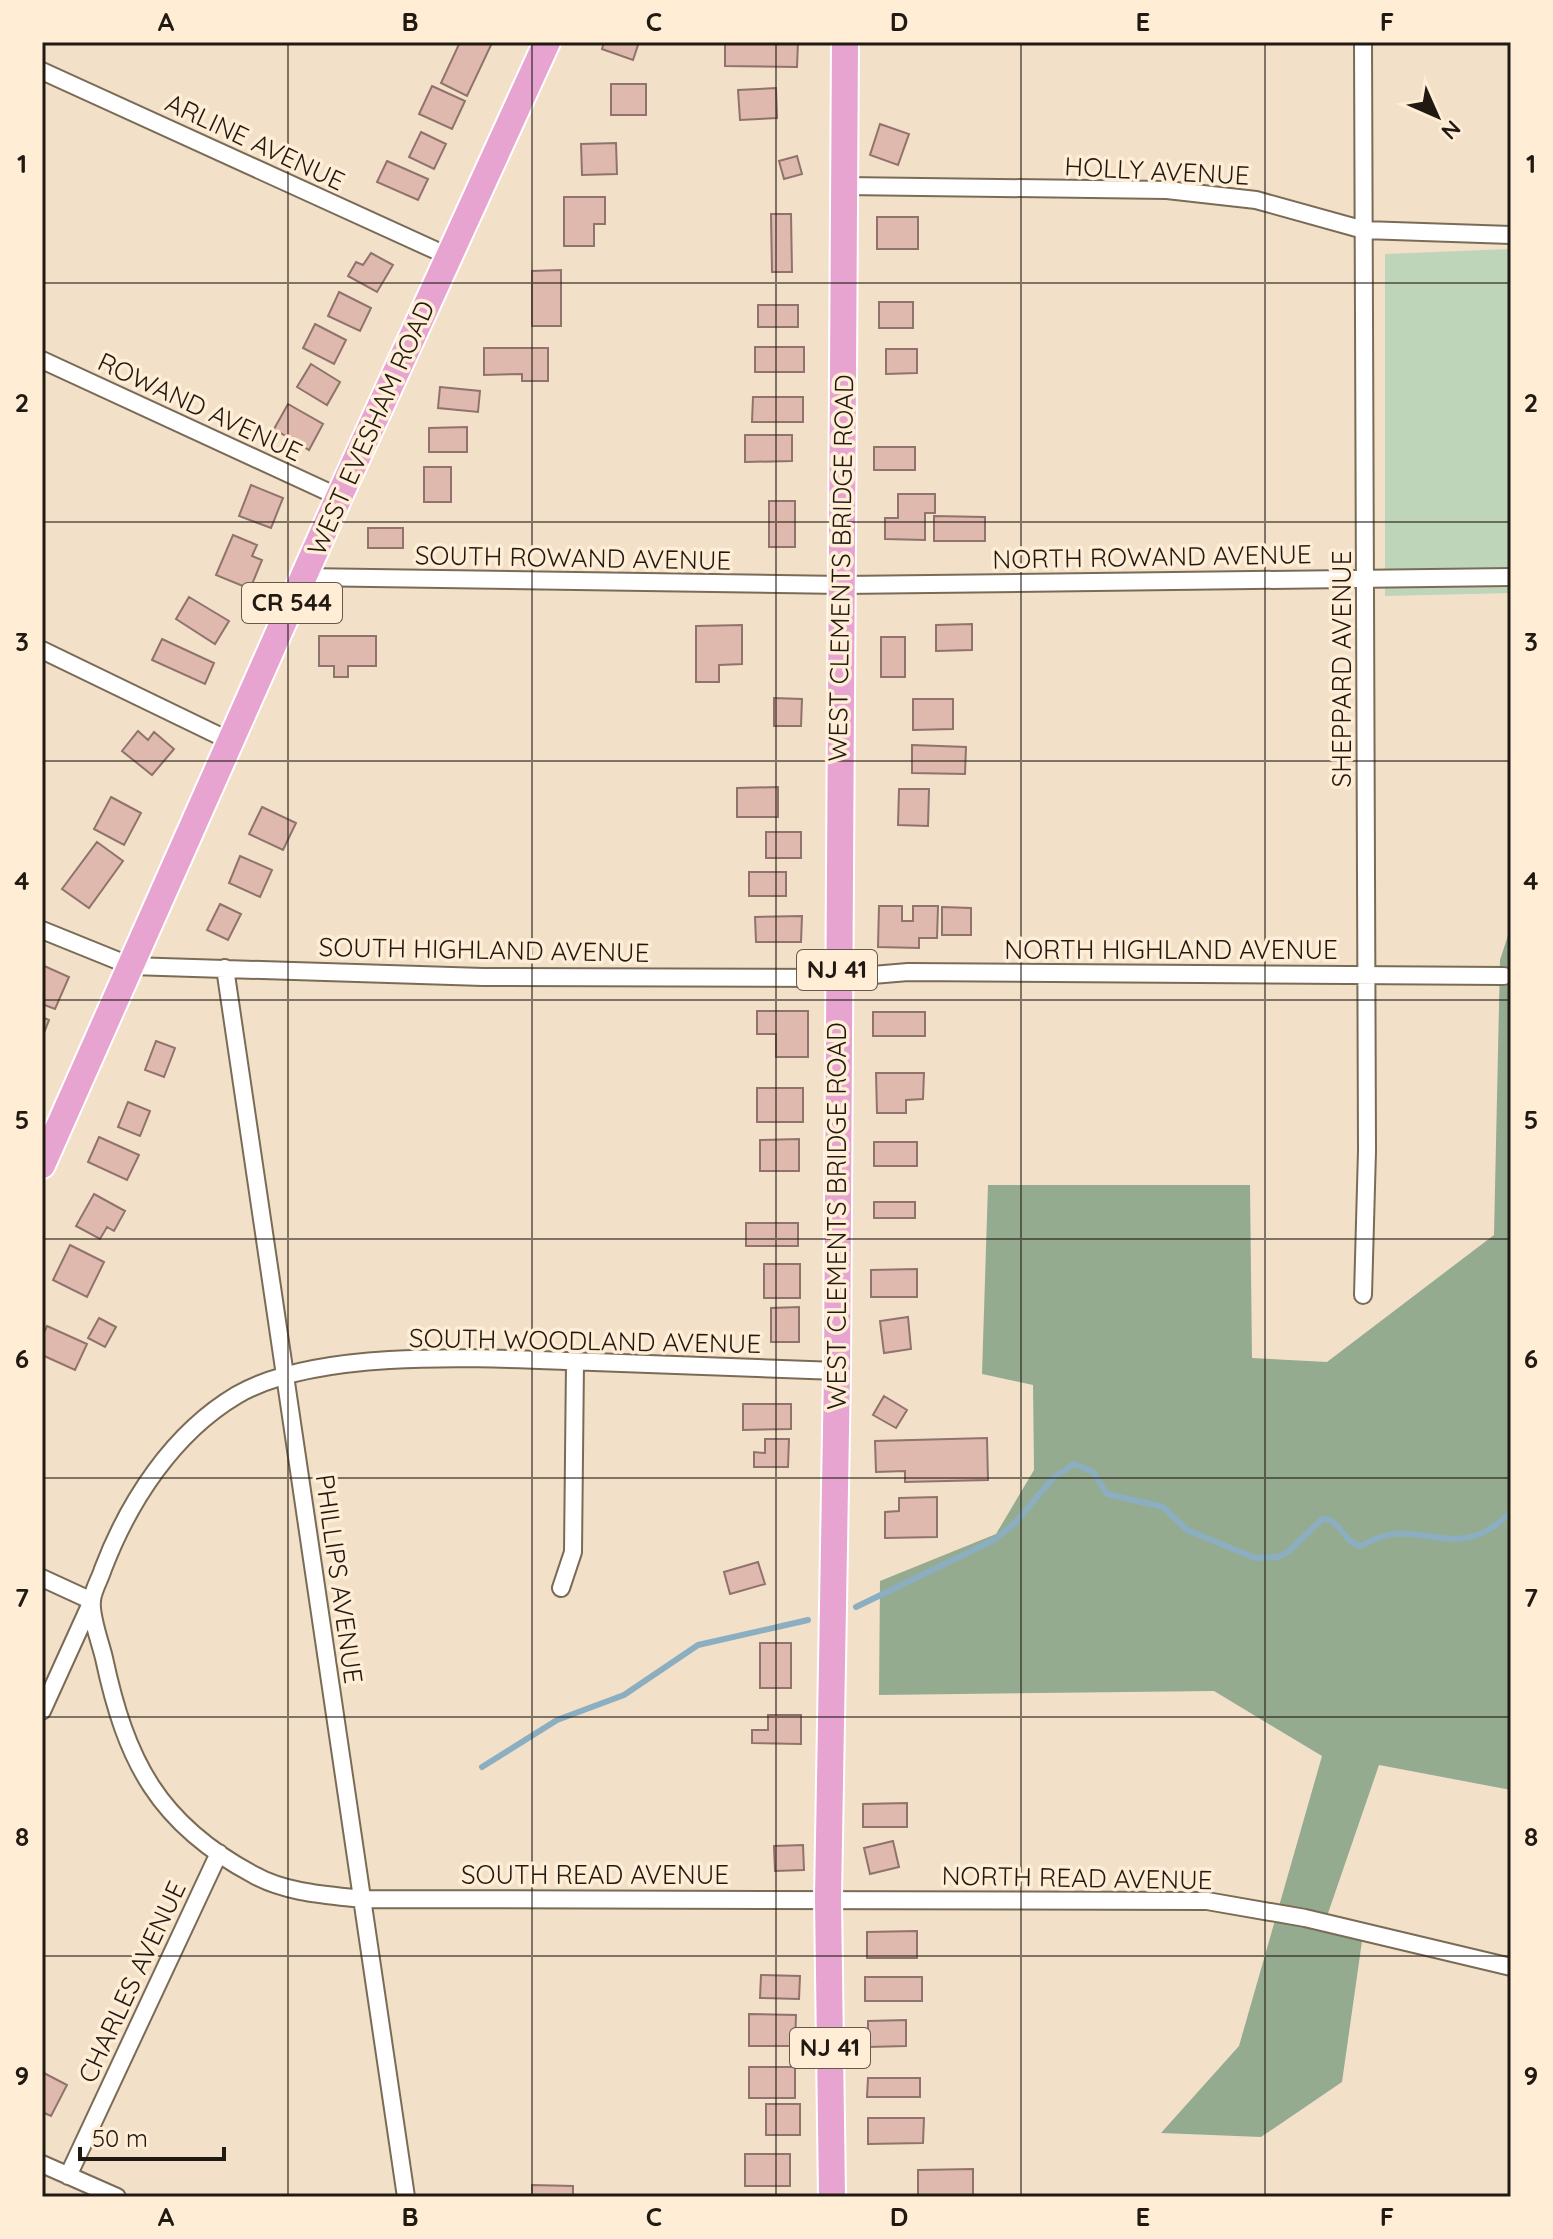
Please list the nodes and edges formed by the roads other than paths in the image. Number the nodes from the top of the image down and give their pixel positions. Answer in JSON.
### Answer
{"nodes":[{"id":1,"x":547,"y":42,"type":"edge"},
{"id":2,"x":845,"y":42,"type":"edge"},
{"id":3,"x":1363,"y":42,"type":"edge"},
{"id":4,"x":42,"y":71,"type":"edge"},
{"id":5,"x":845,"y":186,"type":"junction"},
{"id":6,"x":1364,"y":230,"type":"junction"},
{"id":7,"x":1511,"y":235,"type":"edge"},
{"id":8,"x":448,"y":256,"type":"junction"},
{"id":9,"x":42,"y":360,"type":"edge"},
{"id":10,"x":339,"y":497,"type":"junction"},
{"id":11,"x":303,"y":577,"type":"junction"},
{"id":12,"x":1511,"y":577,"type":"edge"},
{"id":13,"x":1366,"y":579,"type":"junction"},
{"id":14,"x":842,"y":585,"type":"junction"},
{"id":15,"x":42,"y":650,"type":"edge"},
{"id":16,"x":230,"y":741,"type":"junction"},
{"id":17,"x":42,"y":930,"type":"edge"},
{"id":18,"x":131,"y":966,"type":"junction"},
{"id":19,"x":225,"y":968,"type":"junction"},
{"id":20,"x":1366,"y":975,"type":"junction"},
{"id":21,"x":1504,"y":976,"type":"dead end"},
{"id":22,"x":837,"y":978,"type":"junction"},
{"id":23,"x":42,"y":1165,"type":"edge"},
{"id":24,"x":1363,"y":1295,"type":"dead end"},
{"id":25,"x":575,"y":1362,"type":"junction"},
{"id":26,"x":837,"y":1371,"type":"junction"},
{"id":27,"x":285,"y":1375,"type":"junction"},
{"id":28,"x":42,"y":1578,"type":"edge"},
{"id":29,"x":561,"y":1588,"type":"dead end"},
{"id":30,"x":92,"y":1601,"type":"junction"},
{"id":31,"x":42,"y":1711,"type":"edge"},
{"id":32,"x":219,"y":1853,"type":"junction"},
{"id":33,"x":828,"y":1898,"type":"junction"},
{"id":34,"x":363,"y":1899,"type":"junction"},
{"id":35,"x":1511,"y":1967,"type":"edge"},
{"id":36,"x":42,"y":2164,"type":"edge"},
{"id":37,"x":68,"y":2176,"type":"junction"},
{"id":38,"x":117,"y":2197,"type":"edge"},
{"id":39,"x":406,"y":2197,"type":"edge"},
{"id":40,"x":832,"y":2197,"type":"edge"}],
"edges":[{"from":1,"to":8,"type":"main road","name":"WEST EVESHAM ROAD","number":"CR 544"},
{"from":2,"to":5,"type":"main road","name":"WEST CLEMENTS BRIDGE ROAD","number":"NJ 41"},
{"from":3,"to":6,"type":"street","name":"SHEPPARD AVENUE"},
{"from":4,"to":8,"type":"street","name":"ARLINE AVENUE"},
{"from":5,"to":6,"type":"street","name":"HOLLY AVENUE"},
{"from":5,"to":14,"type":"main road","name":"WEST CLEMENTS BRIDGE ROAD","number":"NJ 41"},
{"from":6,"to":7,"type":"street","name":"HOLLY AVENUE"},
{"from":6,"to":13,"type":"street","name":"SHEPPARD AVENUE"},
{"from":8,"to":10,"type":"main road","name":"WEST EVESHAM ROAD","number":"CR 544"},
{"from":9,"to":10,"type":"street","name":"ROWAND AVENUE"},
{"from":10,"to":11,"type":"main road","name":"WEST EVESHAM ROAD","number":"CR 544"},
{"from":11,"to":14,"type":"street","name":"SOUTH ROWAND AVENUE"},
{"from":11,"to":16,"type":"main road","name":"WEST EVESHAM ROAD","number":"CR 544"},
{"from":12,"to":13,"type":"street","name":"NORTH ROWAND AVENUE"},
{"from":13,"to":14,"type":"street","name":"NORTH ROWAND AVENUE"},
{"from":13,"to":20,"type":"street","name":"SHEPPARD AVENUE"},
{"from":14,"to":22,"type":"main road","name":"WEST CLEMENTS BRIDGE ROAD","number":"NJ 41"},
{"from":15,"to":16,"type":"street"},
{"from":16,"to":18,"type":"main road","name":"WEST EVESHAM ROAD","number":"CR 544"},
{"from":17,"to":18,"type":"street"},
{"from":18,"to":19,"type":"street","name":"SOUTH HIGHLAND AVENUE"},
{"from":18,"to":23,"type":"main road","name":"WEST EVESHAM ROAD","number":"CR 544"},
{"from":19,"to":22,"type":"street","name":"SOUTH HIGHLAND AVENUE"},
{"from":19,"to":27,"type":"street","name":"PHILLIPS AVENUE"},
{"from":20,"to":21,"type":"street","name":"NORTH HIGHLAND AVENUE"},
{"from":20,"to":22,"type":"street","name":"NORTH HIGHLAND AVENUE"},
{"from":20,"to":24,"type":"street","name":"SHEPPARD AVENUE"},
{"from":22,"to":26,"type":"main road","name":"WEST CLEMENTS BRIDGE ROAD","number":"NJ 41"},
{"from":25,"to":26,"type":"street","name":"SOUTH WOODLAND AVENUE"},
{"from":25,"to":27,"type":"street","name":"SOUTH WOODLAND AVENUE"},
{"from":25,"to":29,"type":"street"},
{"from":26,"to":33,"type":"main road","name":"WEST CLEMENTS BRIDGE ROAD","number":"NJ 41"},
{"from":27,"to":30,"type":"street","name":"SOUTH WOODLAND AVENUE"},
{"from":27,"to":34,"type":"street","name":"PHILLIPS AVENUE"},
{"from":28,"to":30,"type":"street"},
{"from":30,"to":31,"type":"street","name":"SOUTH WOODLAND AVENUE"},
{"from":30,"to":32,"type":"street","name":"SOUTH READ AVENUE"},
{"from":32,"to":34,"type":"street","name":"SOUTH READ AVENUE"},
{"from":32,"to":37,"type":"street","name":"CHARLES AVENUE"},
{"from":33,"to":34,"type":"street","name":"SOUTH READ AVENUE"},
{"from":33,"to":35,"type":"street","name":"NORTH READ AVENUE"},
{"from":33,"to":40,"type":"main road","name":"WEST CLEMENTS BRIDGE ROAD","number":"NJ 41"},
{"from":34,"to":39,"type":"street","name":"PHILLIPS AVENUE"},
{"from":36,"to":37,"type":"street"},
{"from":37,"to":38,"type":"street"}]}
